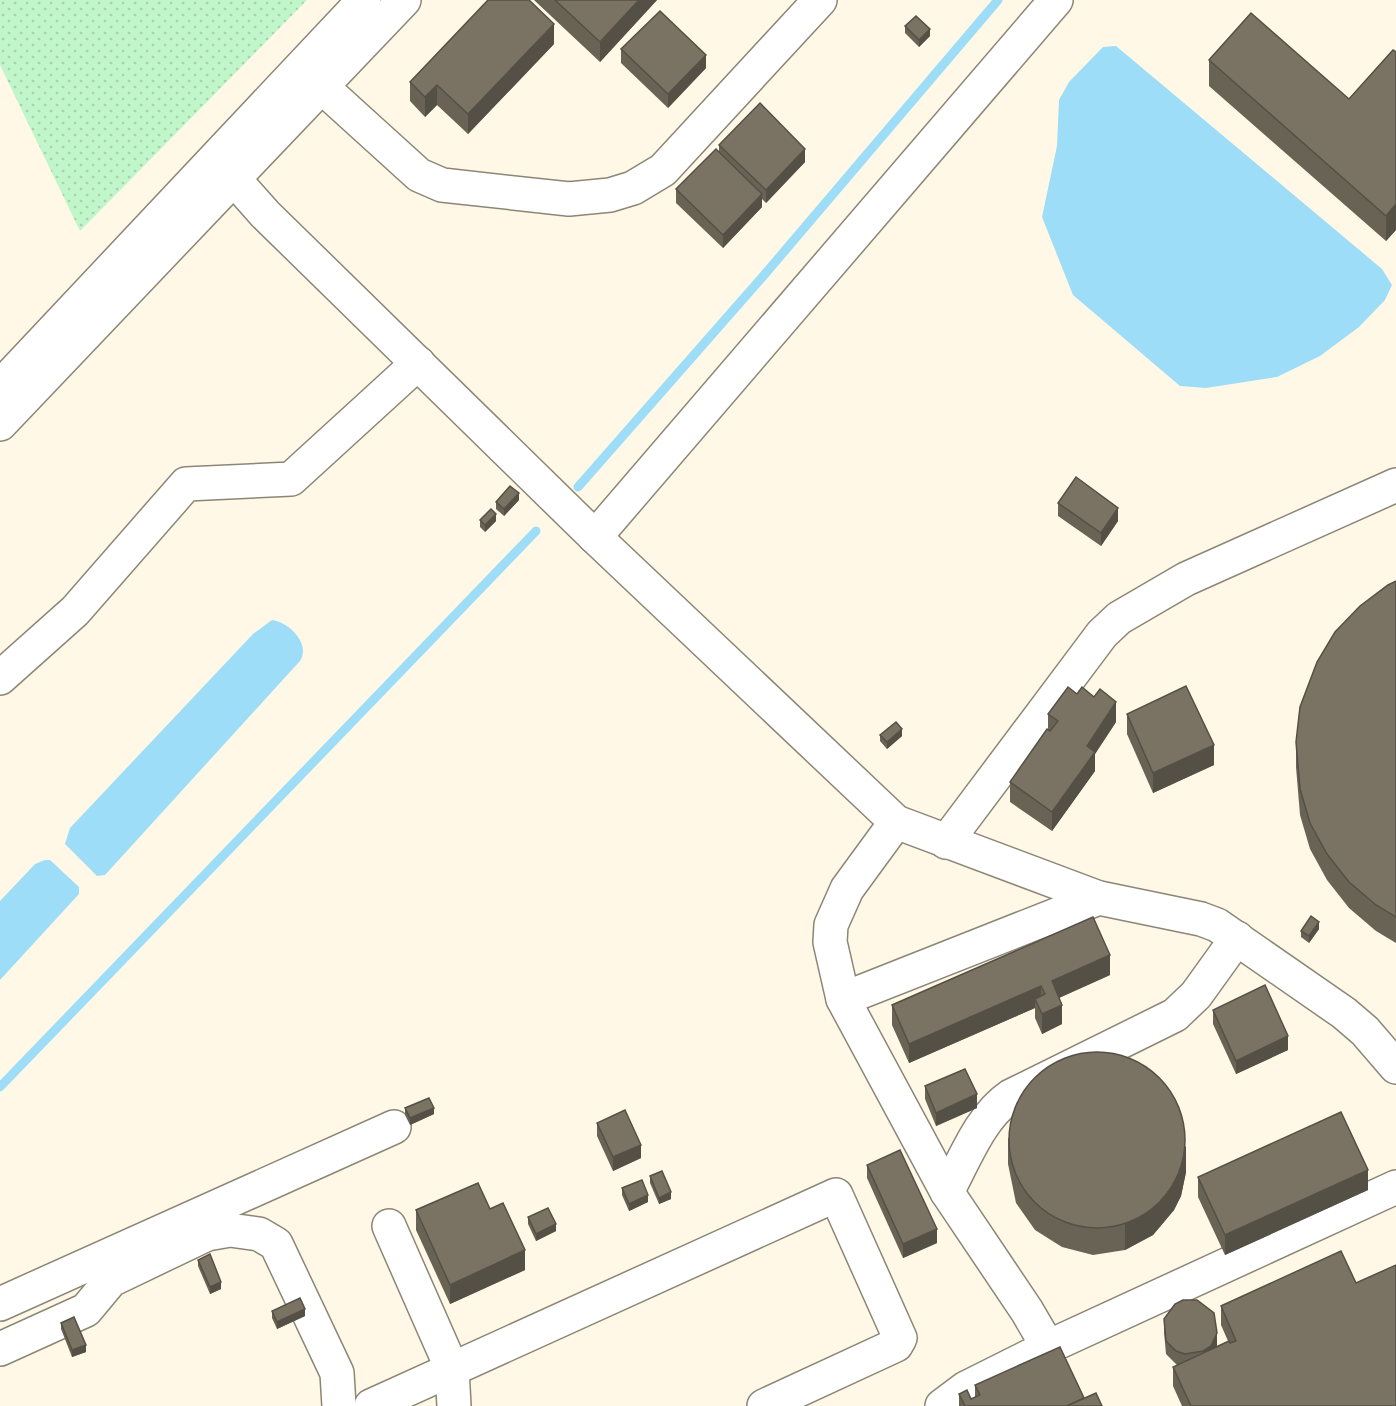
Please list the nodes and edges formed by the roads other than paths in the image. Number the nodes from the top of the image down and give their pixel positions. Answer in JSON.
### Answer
{"nodes":[{"id":1,"x":364,"y":0,"type":"edge"},
{"id":2,"x":404,"y":0,"type":"edge"},
{"id":3,"x":820,"y":0,"type":"edge"},
{"id":4,"x":1056,"y":0,"type":"edge"},
{"id":5,"x":321,"y":87,"type":"junction"},
{"id":6,"x":234,"y":179,"type":"junction"},
{"id":7,"x":418,"y":363,"type":"junction"},
{"id":8,"x":0,"y":387,"type":"edge"},
{"id":9,"x":0,"y":424,"type":"edge"},
{"id":10,"x":1396,"y":485,"type":"edge"},
{"id":11,"x":595,"y":537,"type":"junction"},
{"id":12,"x":0,"y":678,"type":"edge"},
{"id":13,"x":896,"y":822,"type":"junction"},
{"id":14,"x":946,"y":842,"type":"junction"},
{"id":15,"x":1099,"y":898,"type":"junction"},
{"id":16,"x":1237,"y":938,"type":"junction"},
{"id":17,"x":843,"y":999,"type":"junction"},
{"id":18,"x":1396,"y":1067,"type":"edge"},
{"id":19,"x":394,"y":1127,"type":"dead end"},
{"id":20,"x":1396,"y":1187,"type":"edge"},
{"id":21,"x":947,"y":1192,"type":"junction"},
{"id":22,"x":389,"y":1226,"type":"dead end"},
{"id":23,"x":0,"y":1304,"type":"edge"},
{"id":24,"x":1048,"y":1347,"type":"junction"},
{"id":25,"x":0,"y":1349,"type":"edge"},
{"id":26,"x":452,"y":1369,"type":"junction"},
{"id":27,"x":339,"y":1406,"type":"edge"},
{"id":28,"x":371,"y":1406,"type":"edge"},
{"id":29,"x":454,"y":1406,"type":"edge"},
{"id":30,"x":764,"y":1406,"type":"edge"},
{"id":31,"x":942,"y":1406,"type":"edge"}],
"edges":[{"from":1,"to":8,"type":"main road"},
{"from":2,"to":5,"type":"main road"},
{"from":3,"to":5,"type":"main road"},
{"from":4,"to":11,"type":"main road"},
{"from":5,"to":6,"type":"main road"},
{"from":6,"to":7,"type":"main road"},
{"from":6,"to":9,"type":"main road"},
{"from":7,"to":11,"type":"main road"},
{"from":7,"to":12,"type":"main road"},
{"from":10,"to":14,"type":"main road"},
{"from":11,"to":13,"type":"main road"},
{"from":13,"to":14,"type":"main road"},
{"from":13,"to":17,"type":"main road"},
{"from":14,"to":15,"type":"main road"},
{"from":15,"to":16,"type":"main road"},
{"from":15,"to":17,"type":"main road"},
{"from":16,"to":18,"type":"main road"},
{"from":16,"to":21,"type":"main road"},
{"from":17,"to":21,"type":"main road"},
{"from":19,"to":23,"type":"main road"},
{"from":20,"to":24,"type":"main road"},
{"from":21,"to":24,"type":"main road"},
{"from":22,"to":26,"type":"main road"},
{"from":24,"to":31,"type":"main road"},
{"from":25,"to":27,"type":"main road"},
{"from":26,"to":28,"type":"main road"},
{"from":26,"to":29,"type":"main road"},
{"from":26,"to":30,"type":"main road"}]}
